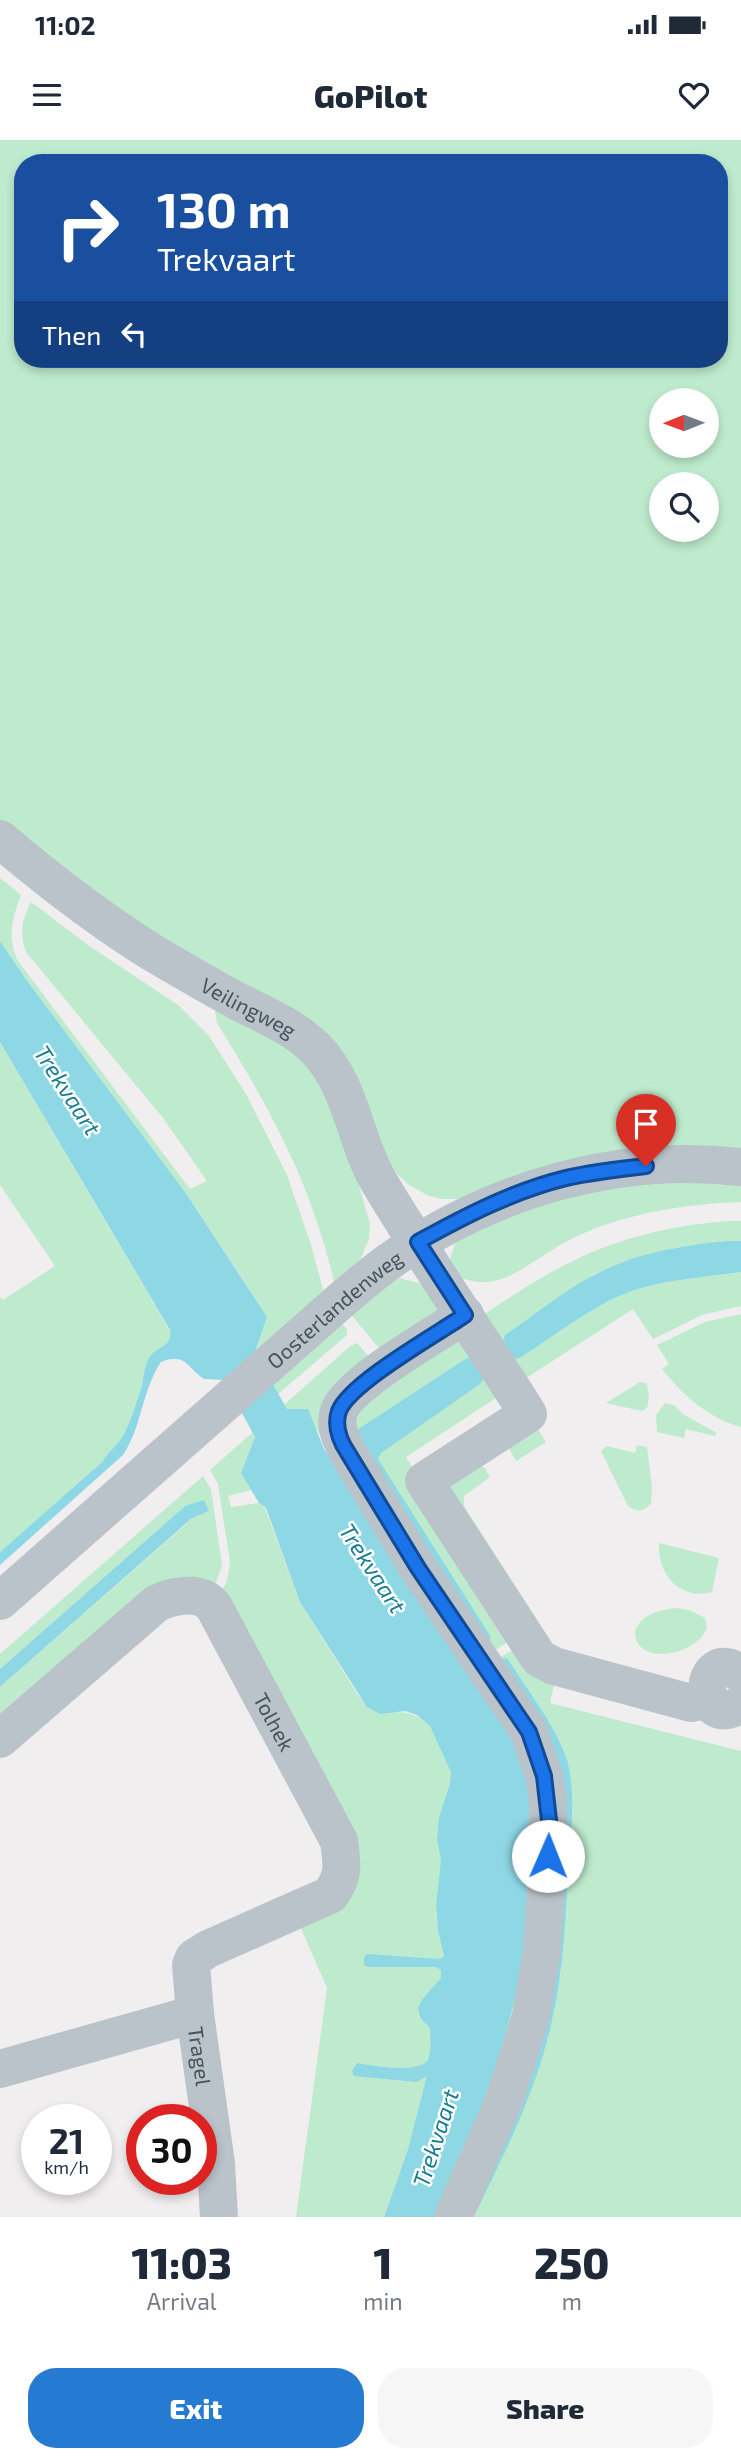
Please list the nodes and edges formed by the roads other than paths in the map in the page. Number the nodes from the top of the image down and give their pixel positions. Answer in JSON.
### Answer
{"nodes":[{"id":1,"x":0,"y":839,"type":"edge"},
{"id":2,"x":741,"y":1167,"type":"edge"},
{"id":3,"x":418,"y":1242,"type":"junction"},
{"id":4,"x":465,"y":1315,"type":"junction"},
{"id":5,"x":0,"y":1601,"type":"edge"},
{"id":6,"x":741,"y":1674,"type":"edge"},
{"id":7,"x":724,"y":1701,"type":"edge"},
{"id":8,"x":0,"y":1739,"type":"edge"},
{"id":9,"x":195,"y":2014,"type":"junction"},
{"id":10,"x":0,"y":2069,"type":"edge"},
{"id":11,"x":219,"y":2217,"type":"edge"},
{"id":12,"x":453,"y":2217,"type":"edge"}],
"edges":[{"from":1,"to":3,"type":"street","name":"Veilingweg"},
{"from":2,"to":3,"type":"street","name":"Oosterlandenweg"},
{"from":3,"to":4,"type":"street"},
{"from":3,"to":5,"type":"street","name":"Oosterlandenweg"},
{"from":4,"to":7,"type":"street"},
{"from":4,"to":12,"type":"street"},
{"from":6,"to":7,"type":"street"},
{"from":8,"to":9,"type":"street","name":"Tolhek"},
{"from":9,"to":10,"type":"street","name":"Tragel"},
{"from":9,"to":11,"type":"street","name":"Tragel"}]}
